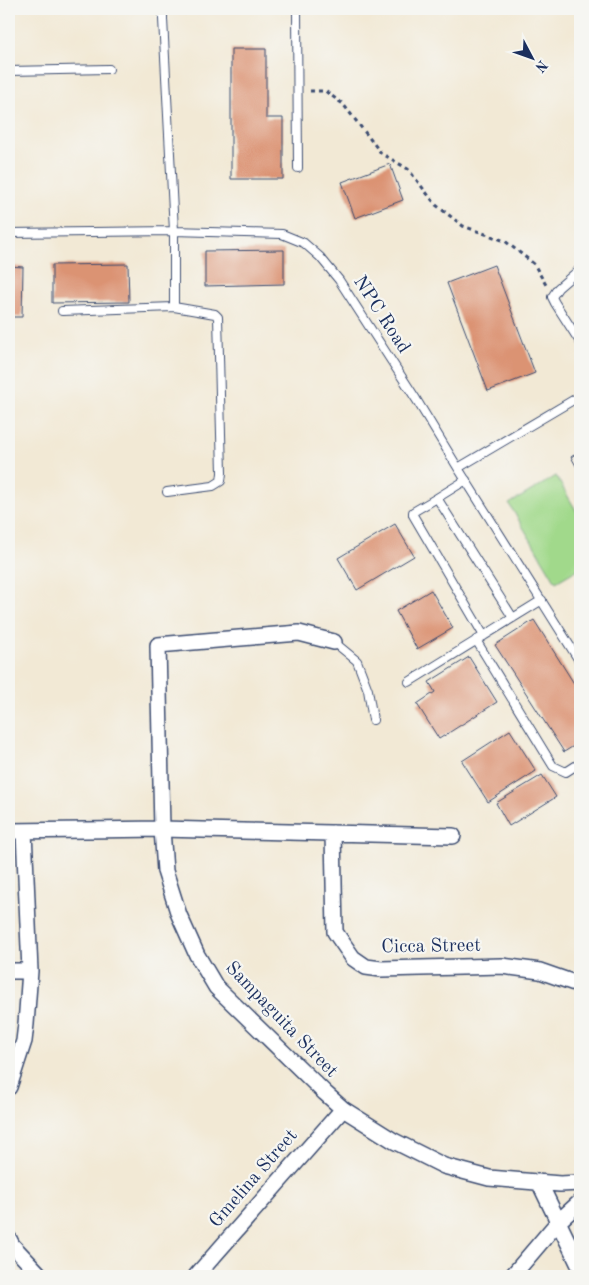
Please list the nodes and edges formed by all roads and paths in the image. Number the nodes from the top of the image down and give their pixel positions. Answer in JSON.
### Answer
{"nodes":[{"id":1,"x":166,"y":9,"type":"edge"},
{"id":2,"x":297,"y":9,"type":"edge"},
{"id":3,"x":109,"y":69,"type":"dead end"},
{"id":4,"x":9,"y":71,"type":"edge"},
{"id":5,"x":298,"y":91,"type":"junction"},
{"id":6,"x":298,"y":168,"type":"dead end"},
{"id":7,"x":174,"y":231,"type":"junction"},
{"id":8,"x":9,"y":233,"type":"edge"},
{"id":9,"x":580,"y":269,"type":"edge"},
{"id":10,"x":552,"y":297,"type":"junction"},
{"id":11,"x":174,"y":307,"type":"junction"},
{"id":12,"x":62,"y":311,"type":"dead end"},
{"id":13,"x":580,"y":342,"type":"edge"},
{"id":14,"x":580,"y":396,"type":"edge"},
{"id":15,"x":458,"y":468,"type":"junction"},
{"id":16,"x":466,"y":480,"type":"junction"},
{"id":17,"x":167,"y":492,"type":"dead end"},
{"id":18,"x":437,"y":498,"type":"junction"},
{"id":19,"x":542,"y":600,"type":"junction"},
{"id":20,"x":513,"y":618,"type":"junction"},
{"id":21,"x":484,"y":636,"type":"junction"},
{"id":22,"x":476,"y":640,"type":"junction"},
{"id":23,"x":334,"y":642,"type":"joint"},
{"id":24,"x":580,"y":662,"type":"edge"},
{"id":25,"x":410,"y":682,"type":"dead end"},
{"id":26,"x":373,"y":720,"type":"dead end"},
{"id":27,"x":580,"y":763,"type":"edge"},
{"id":28,"x":162,"y":829,"type":"junction"},
{"id":29,"x":16,"y":830,"type":"edge"},
{"id":30,"x":333,"y":833,"type":"junction"},
{"id":31,"x":453,"y":836,"type":"dead end"},
{"id":32,"x":9,"y":971,"type":"edge"},
{"id":33,"x":30,"y":971,"type":"junction"},
{"id":34,"x":580,"y":985,"type":"edge"},
{"id":35,"x":9,"y":1087,"type":"edge"},
{"id":36,"x":343,"y":1109,"type":"junction"},
{"id":37,"x":539,"y":1182,"type":"junction"},
{"id":38,"x":580,"y":1183,"type":"edge"},
{"id":39,"x":580,"y":1202,"type":"edge"},
{"id":40,"x":558,"y":1222,"type":"junction"},
{"id":41,"x":10,"y":1243,"type":"edge"},
{"id":42,"x":580,"y":1267,"type":"edge"},
{"id":43,"x":41,"y":1276,"type":"edge"},
{"id":44,"x":196,"y":1276,"type":"edge"},
{"id":45,"x":512,"y":1276,"type":"edge"}],
"edges":[{"from":1,"to":7,"type":"lane"},
{"from":2,"to":5,"type":"lane"},
{"from":3,"to":4,"type":"lane"},
{"from":5,"to":6,"type":"lane"},
{"from":5,"to":10,"type":"path"},
{"from":7,"to":8,"type":"lane","name":"NPC Road"},
{"from":7,"to":11,"type":"lane"},
{"from":7,"to":15,"type":"lane","name":"NPC Road"},
{"from":9,"to":10,"type":"lane"},
{"from":10,"to":13,"type":"lane"},
{"from":11,"to":12,"type":"lane"},
{"from":11,"to":17,"type":"lane"},
{"from":14,"to":15,"type":"lane"},
{"from":15,"to":16,"type":"lane","name":"NPC Road"},
{"from":16,"to":18,"type":"lane"},
{"from":16,"to":19,"type":"lane","name":"NPC Road"},
{"from":18,"to":20,"type":"lane"},
{"from":18,"to":21,"type":"lane"},
{"from":19,"to":20,"type":"lane"},
{"from":19,"to":24,"type":"lane","name":"NPC Road"},
{"from":20,"to":21,"type":"lane"},
{"from":21,"to":22,"type":"lane"},
{"from":22,"to":25,"type":"lane"},
{"from":22,"to":27,"type":"lane"},
{"from":23,"to":26,"type":"lane"},
{"from":23,"to":28,"type":"street","name":"Sampaguita Street"},
{"from":28,"to":29,"type":"street"},
{"from":28,"to":30,"type":"street"},
{"from":28,"to":36,"type":"street","name":"Sampaguita Street"},
{"from":29,"to":33,"type":"street"},
{"from":30,"to":31,"type":"street"},
{"from":30,"to":34,"type":"street","name":"Cicca Street"},
{"from":32,"to":33,"type":"street"},
{"from":33,"to":35,"type":"street"},
{"from":36,"to":37,"type":"street","name":"Sampaguita Street"},
{"from":36,"to":44,"type":"street","name":"Gmelina Street"},
{"from":37,"to":38,"type":"street","name":"Sampaguita Street"},
{"from":37,"to":40,"type":"street"},
{"from":39,"to":40,"type":"street"},
{"from":40,"to":42,"type":"street"},
{"from":40,"to":45,"type":"street"},
{"from":41,"to":43,"type":"street"}]}
